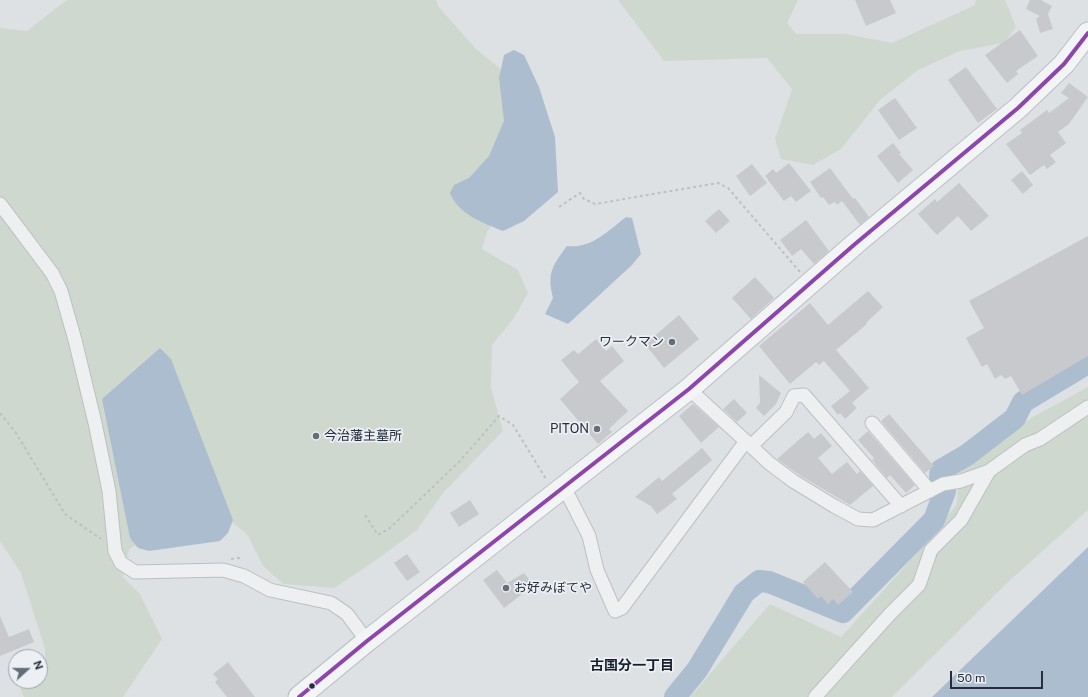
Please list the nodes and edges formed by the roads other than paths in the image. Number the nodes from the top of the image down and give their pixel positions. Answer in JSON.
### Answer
{"nodes":[{"id":1,"x":1088,"y":33,"type":"edge"},
{"id":2,"x":0,"y":204,"type":"edge"},
{"id":3,"x":689,"y":389,"type":"junction"},
{"id":4,"x":1088,"y":407,"type":"edge"},
{"id":5,"x":872,"y":423,"type":"dead end"},
{"id":6,"x":749,"y":444,"type":"junction"},
{"id":7,"x":990,"y":471,"type":"junction"},
{"id":8,"x":560,"y":490,"type":"junction"},
{"id":9,"x":930,"y":491,"type":"junction"},
{"id":10,"x":901,"y":506,"type":"junction"},
{"id":11,"x":367,"y":641,"type":"junction"},
{"id":12,"x":299,"y":697,"type":"edge"},
{"id":13,"x":815,"y":697,"type":"edge"}],
"edges":[{"from":1,"to":3,"type":"main road"},
{"from":2,"to":11,"type":"street"},
{"from":3,"to":6,"type":"street"},
{"from":3,"to":8,"type":"main road"},
{"from":4,"to":7,"type":"street"},
{"from":5,"to":9,"type":"street"},
{"from":6,"to":8,"type":"street"},
{"from":6,"to":10,"type":"street"},
{"from":6,"to":10,"type":"street"},
{"from":7,"to":9,"type":"street"},
{"from":7,"to":13,"type":"street"},
{"from":8,"to":11,"type":"main road"},
{"from":9,"to":10,"type":"street"},
{"from":11,"to":12,"type":"main road"}]}
